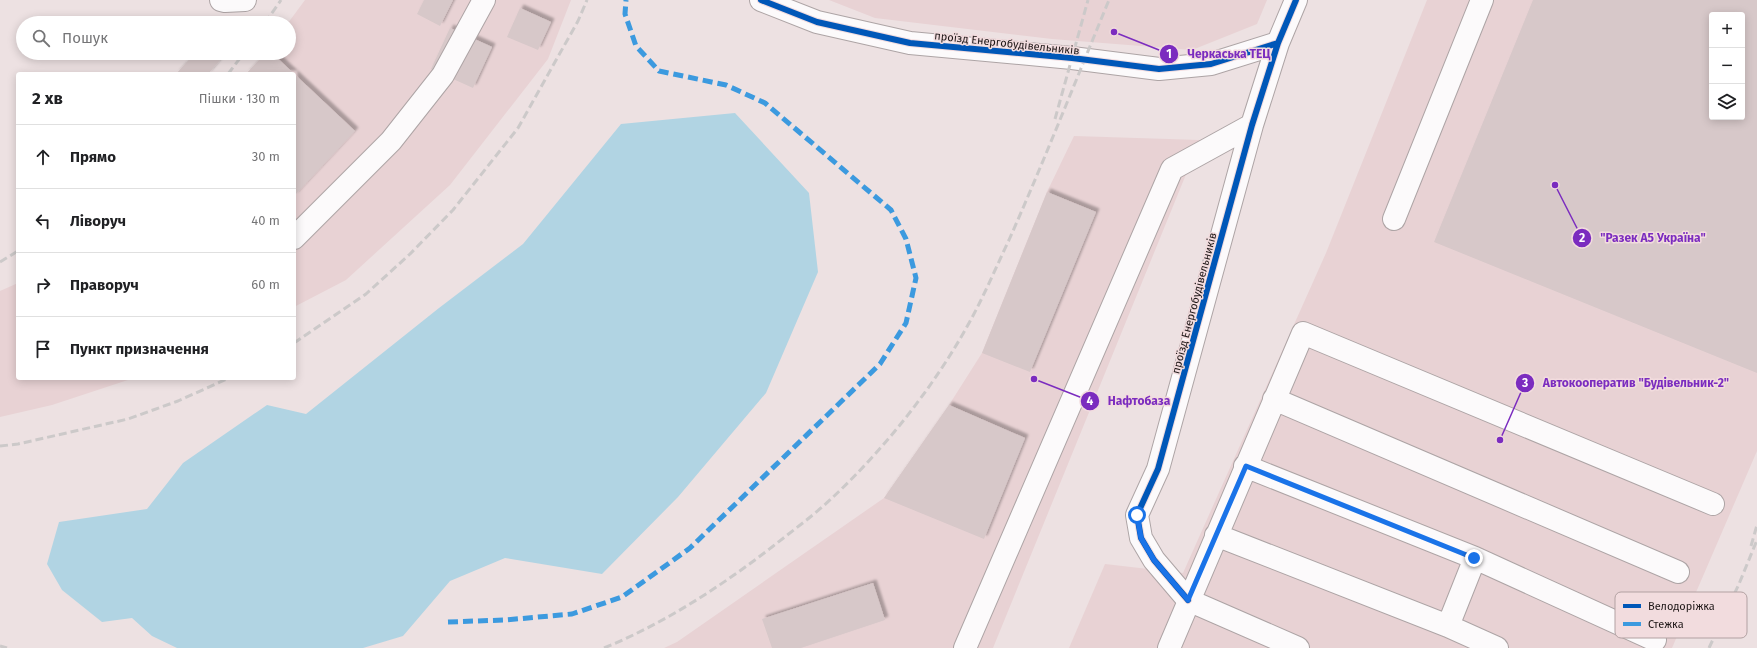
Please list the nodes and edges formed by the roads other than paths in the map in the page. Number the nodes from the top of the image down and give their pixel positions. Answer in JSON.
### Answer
{"nodes":[{"id":1,"x":221,"y":0,"type":"edge"},
{"id":2,"x":246,"y":0,"type":"edge"},
{"id":3,"x":484,"y":0,"type":"edge"},
{"id":4,"x":761,"y":0,"type":"edge"},
{"id":5,"x":1296,"y":0,"type":"edge"},
{"id":6,"x":1482,"y":0,"type":"edge"},
{"id":7,"x":1278,"y":43,"type":"junction"},
{"id":8,"x":1252,"y":125,"type":"junction"},
{"id":9,"x":1394,"y":219,"type":"dead end"},
{"id":10,"x":296,"y":236,"type":"edge"},
{"id":11,"x":1274,"y":399,"type":"junction"},
{"id":12,"x":1246,"y":466,"type":"junction"},
{"id":13,"x":1713,"y":504,"type":"dead end"},
{"id":14,"x":1216,"y":534,"type":"junction"},
{"id":15,"x":1474,"y":558,"type":"junction"},
{"id":16,"x":1678,"y":572,"type":"dead end"},
{"id":17,"x":1188,"y":600,"type":"junction"},
{"id":18,"x":1615,"y":622,"type":"edge"},
{"id":19,"x":1448,"y":626,"type":"junction"},
{"id":20,"x":1651,"y":638,"type":"edge"},
{"id":21,"x":1655,"y":640,"type":"dead end"},
{"id":22,"x":965,"y":648,"type":"edge"},
{"id":23,"x":1169,"y":648,"type":"edge"},
{"id":24,"x":1298,"y":648,"type":"edge"},
{"id":25,"x":1497,"y":648,"type":"edge"}],
"edges":[{"from":1,"to":2,"type":"street"},
{"from":3,"to":10,"type":"street"},
{"from":4,"to":7,"type":"street","name":"проїзд Енергобудівельників"},
{"from":5,"to":7,"type":"street","name":"проїзд Енергобудівельників"},
{"from":6,"to":9,"type":"street"},
{"from":7,"to":8,"type":"street","name":"проїзд Енергобудівельників"},
{"from":8,"to":17,"type":"street","name":"проїзд Енергобудівельників"},
{"from":8,"to":22,"type":"street"},
{"from":11,"to":12,"type":"street"},
{"from":11,"to":13,"type":"street"},
{"from":11,"to":16,"type":"street"},
{"from":12,"to":14,"type":"street"},
{"from":12,"to":15,"type":"street"},
{"from":14,"to":17,"type":"street"},
{"from":14,"to":19,"type":"street"},
{"from":15,"to":18,"type":"street"},
{"from":15,"to":19,"type":"street"},
{"from":17,"to":23,"type":"street"},
{"from":17,"to":24,"type":"street"},
{"from":19,"to":25,"type":"street"},
{"from":20,"to":21,"type":"street"}]}
